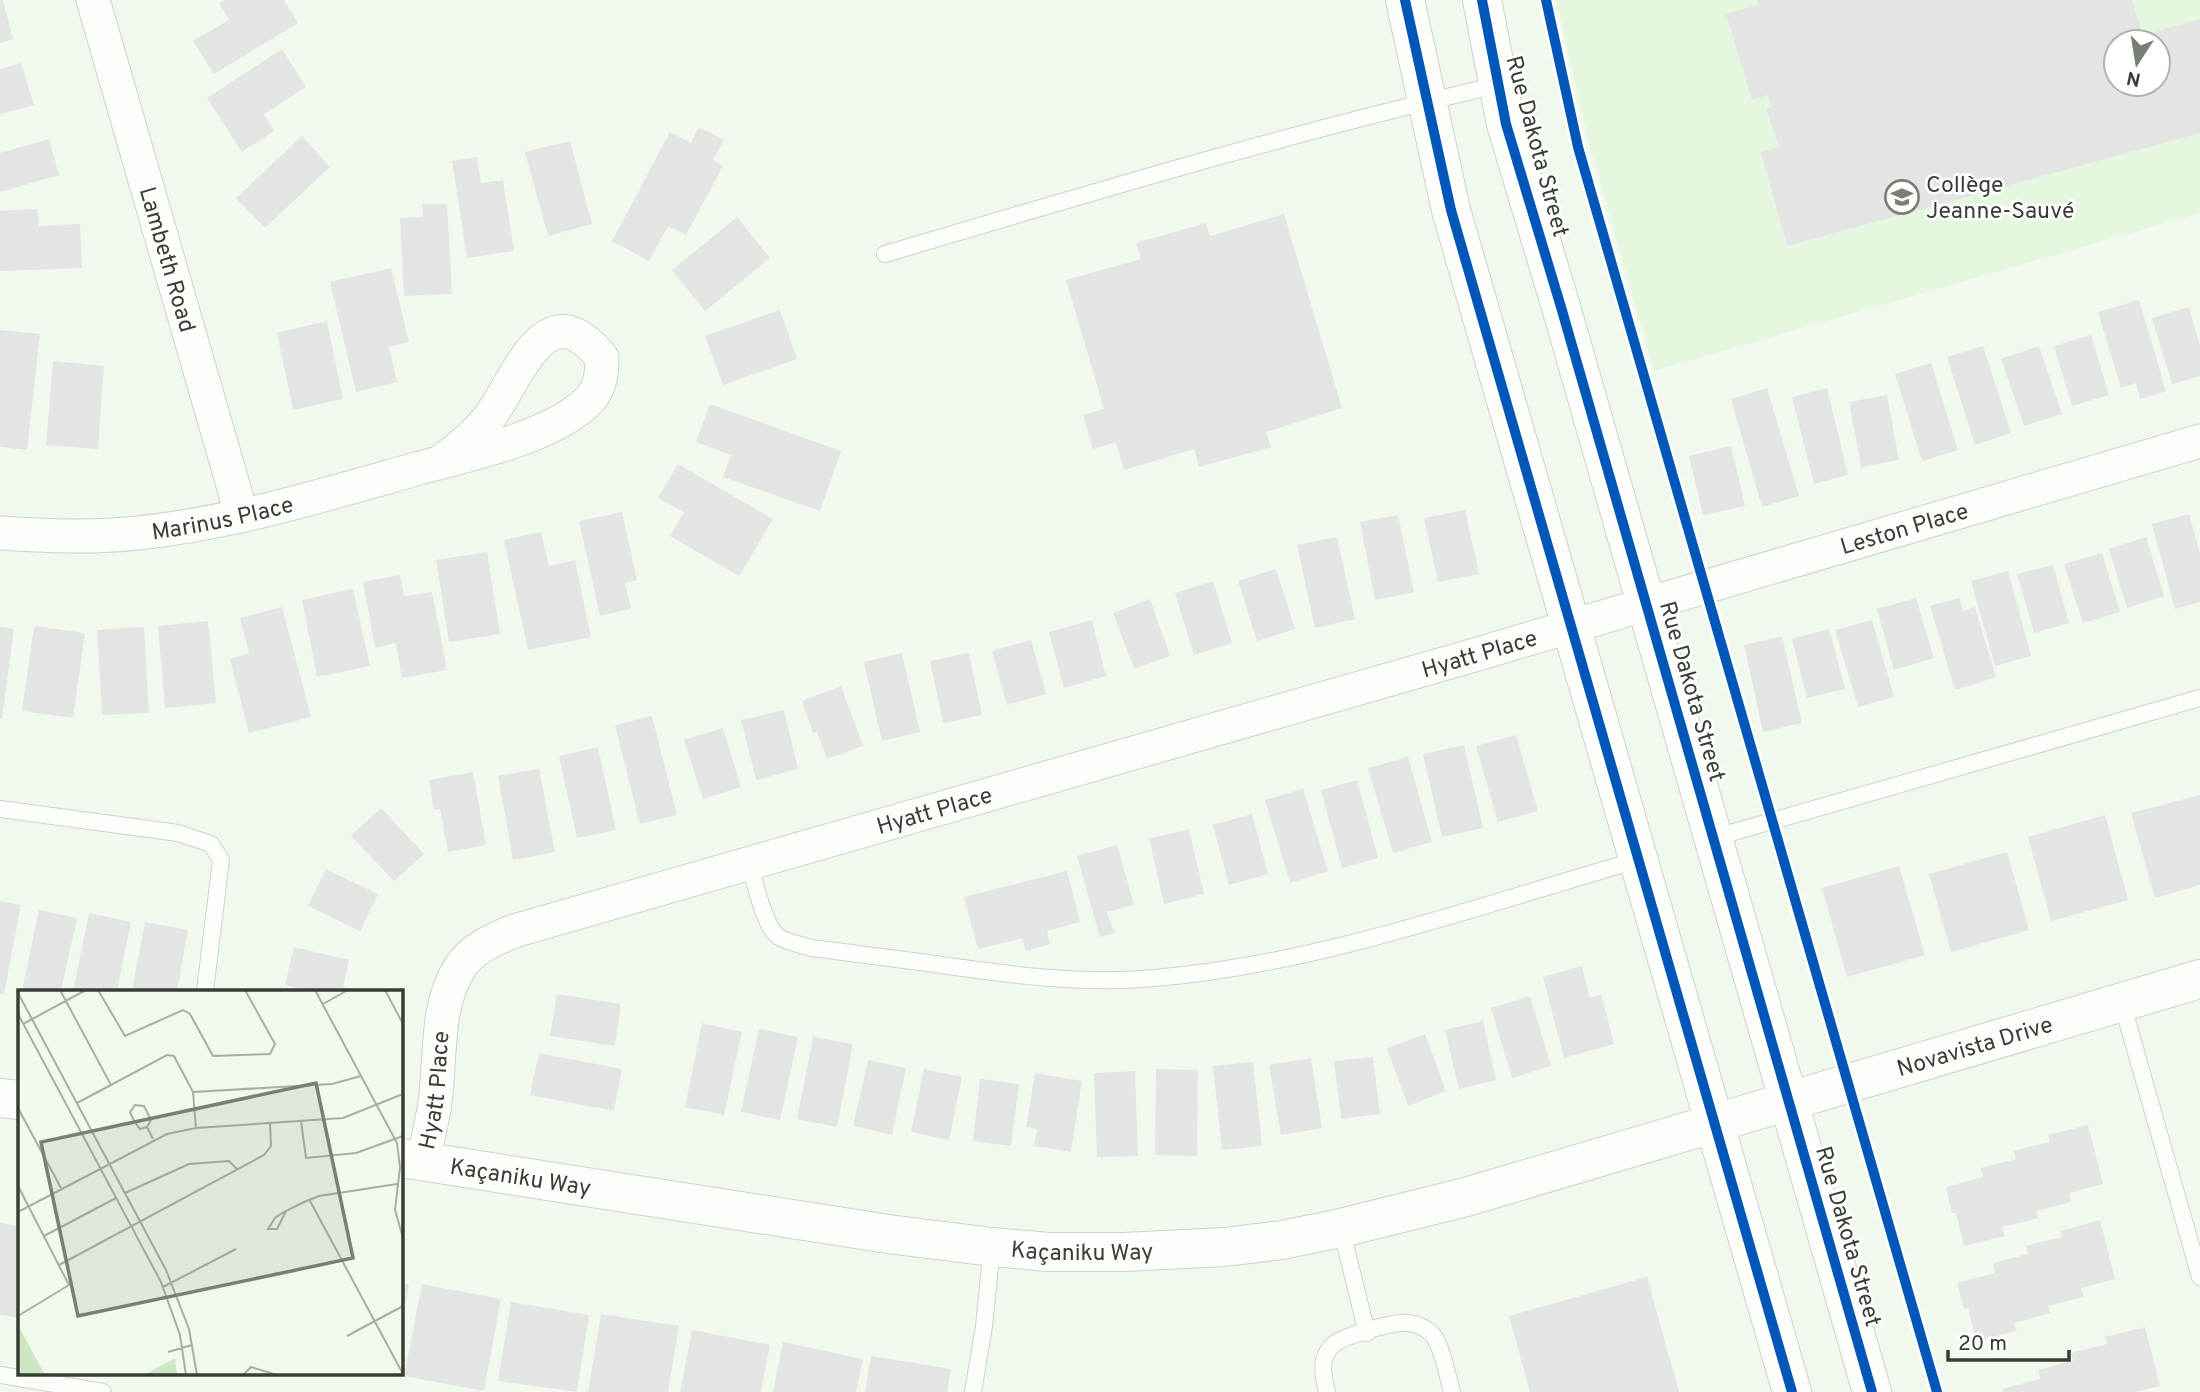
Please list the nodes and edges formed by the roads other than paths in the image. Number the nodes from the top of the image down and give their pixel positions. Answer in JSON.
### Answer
{"nodes":[{"id":1,"x":93,"y":0,"type":"edge"},
{"id":2,"x":1405,"y":0,"type":"edge"},
{"id":3,"x":1482,"y":0,"type":"edge"},
{"id":4,"x":1498,"y":85,"type":"junction"},
{"id":5,"x":1427,"y":101,"type":"junction"},
{"id":6,"x":885,"y":254,"type":"dead end"},
{"id":7,"x":2200,"y":442,"type":"edge"},
{"id":8,"x":439,"y":463,"type":"junction"},
{"id":9,"x":242,"y":516,"type":"junction"},
{"id":10,"x":0,"y":533,"type":"edge"},
{"id":11,"x":1646,"y":604,"type":"junction"},
{"id":12,"x":1607,"y":616,"type":"joint"},
{"id":13,"x":1571,"y":627,"type":"junction"},
{"id":14,"x":2200,"y":698,"type":"edge"},
{"id":15,"x":0,"y":809,"type":"edge"},
{"id":16,"x":1713,"y":838,"type":"junction"},
{"id":17,"x":1638,"y":860,"type":"junction"},
{"id":18,"x":749,"y":863,"type":"junction"},
{"id":19,"x":2200,"y":979,"type":"edge"},
{"id":20,"x":205,"y":990,"type":"edge"},
{"id":21,"x":2122,"y":1003,"type":"junction"},
{"id":22,"x":0,"y":1098,"type":"edge"},
{"id":23,"x":18,"y":1100,"type":"edge"},
{"id":24,"x":1789,"y":1102,"type":"junction"},
{"id":25,"x":1751,"y":1113,"type":"joint"},
{"id":26,"x":1714,"y":1124,"type":"junction"},
{"id":27,"x":412,"y":1160,"type":"edge"},
{"id":28,"x":1341,"y":1228,"type":"junction"},
{"id":29,"x":992,"y":1247,"type":"junction"},
{"id":30,"x":2200,"y":1277,"type":"edge"},
{"id":31,"x":1367,"y":1333,"type":"junction"},
{"id":32,"x":0,"y":1375,"type":"edge"},
{"id":33,"x":103,"y":1392,"type":"edge"},
{"id":34,"x":973,"y":1392,"type":"edge"},
{"id":35,"x":1327,"y":1392,"type":"edge"},
{"id":36,"x":1452,"y":1392,"type":"edge"},
{"id":37,"x":1792,"y":1392,"type":"edge"},
{"id":38,"x":1872,"y":1392,"type":"edge"}],
"edges":[{"from":1,"to":9,"type":"street","name":"Lambeth Road"},
{"from":2,"to":5,"type":"main road"},
{"from":3,"to":4,"type":"main road","name":"Rue Dakota Street"},
{"from":4,"to":5,"type":"lane"},
{"from":4,"to":11,"type":"main road","name":"Rue Dakota Street"},
{"from":5,"to":6,"type":"lane"},
{"from":5,"to":13,"type":"main road"},
{"from":7,"to":11,"type":"street","name":"Leston Place"},
{"from":8,"to":8,"type":"street","name":"Marinus Place"},
{"from":8,"to":9,"type":"street","name":"Marinus Place"},
{"from":9,"to":10,"type":"street","name":"Marinus Place"},
{"from":11,"to":12,"type":"street","name":"Leston Place"},
{"from":11,"to":16,"type":"main road","name":"Rue Dakota Street"},
{"from":12,"to":13,"type":"street","name":"Hyatt Place"},
{"from":13,"to":17,"type":"main road"},
{"from":13,"to":18,"type":"street","name":"Hyatt Place"},
{"from":14,"to":16,"type":"lane"},
{"from":15,"to":20,"type":"lane"},
{"from":16,"to":24,"type":"main road","name":"Rue Dakota Street"},
{"from":17,"to":18,"type":"lane"},
{"from":17,"to":26,"type":"main road"},
{"from":18,"to":27,"type":"street","name":"Hyatt Place"},
{"from":19,"to":21,"type":"main road","name":"Novavista Drive"},
{"from":21,"to":24,"type":"main road","name":"Novavista Drive"},
{"from":21,"to":30,"type":"lane"},
{"from":22,"to":23,"type":"main road"},
{"from":24,"to":25,"type":"main road","name":"Novavista Drive"},
{"from":24,"to":38,"type":"main road","name":"Rue Dakota Street"},
{"from":25,"to":26,"type":"main road","name":"Kaçaniku Way"},
{"from":26,"to":28,"type":"main road","name":"Kaçaniku Way"},
{"from":26,"to":37,"type":"main road"},
{"from":27,"to":29,"type":"main road","name":"Kaçaniku Way"},
{"from":28,"to":29,"type":"main road","name":"Kaçaniku Way"},
{"from":28,"to":31,"type":"lane"},
{"from":29,"to":34,"type":"lane"},
{"from":31,"to":35,"type":"lane"},
{"from":31,"to":36,"type":"lane"},
{"from":32,"to":33,"type":"lane"}]}
